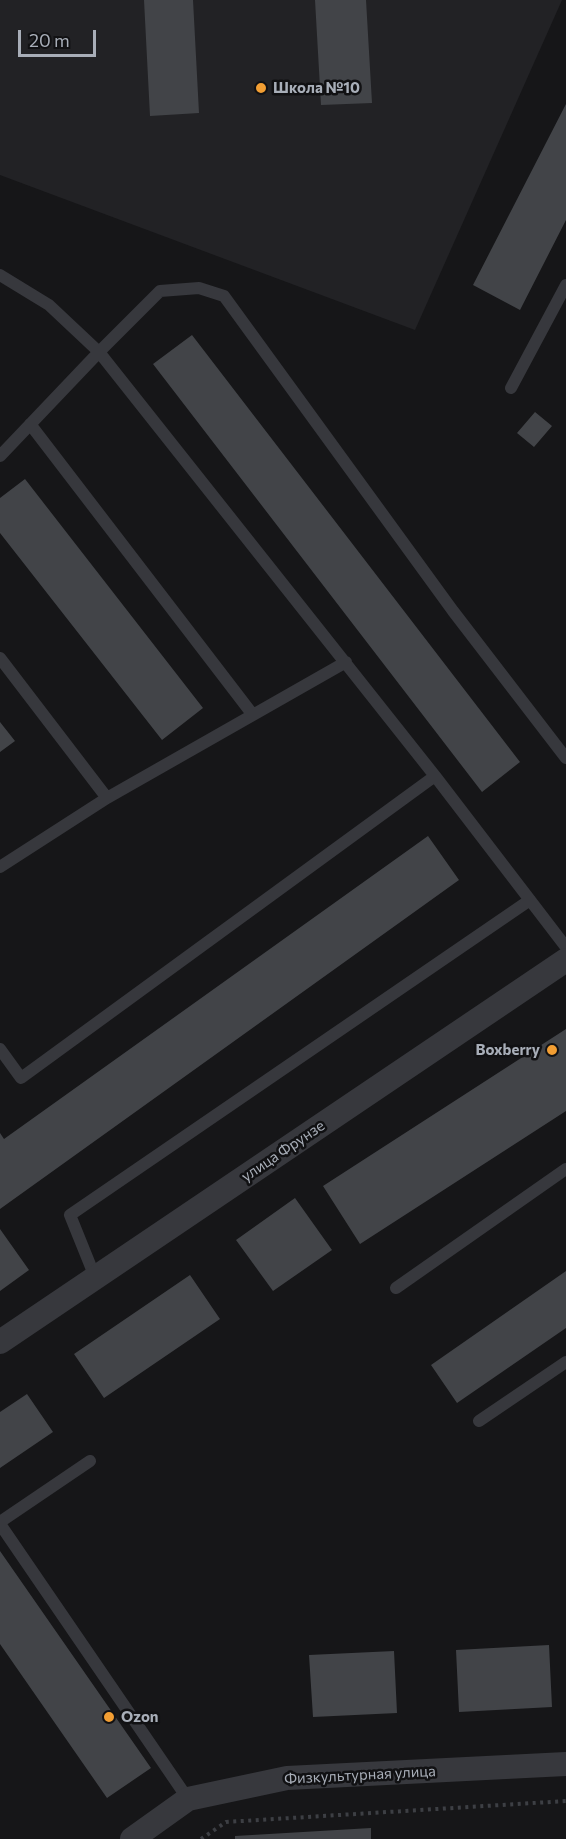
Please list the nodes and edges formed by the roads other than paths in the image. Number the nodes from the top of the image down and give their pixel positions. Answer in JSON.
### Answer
{"nodes":[{"id":1,"x":0,"y":274,"type":"edge"},
{"id":2,"x":566,"y":285,"type":"edge"},
{"id":3,"x":99,"y":352,"type":"junction"},
{"id":4,"x":511,"y":388,"type":"dead end"},
{"id":5,"x":30,"y":424,"type":"junction"},
{"id":6,"x":0,"y":456,"type":"edge"},
{"id":7,"x":0,"y":658,"type":"edge"},
{"id":8,"x":346,"y":663,"type":"junction"},
{"id":9,"x":253,"y":715,"type":"junction"},
{"id":10,"x":566,"y":758,"type":"edge"},
{"id":11,"x":435,"y":776,"type":"junction"},
{"id":12,"x":107,"y":798,"type":"junction"},
{"id":13,"x":0,"y":867,"type":"edge"},
{"id":14,"x":530,"y":900,"type":"junction"},
{"id":15,"x":566,"y":947,"type":"edge"},
{"id":16,"x":566,"y":960,"type":"edge"},
{"id":17,"x":0,"y":1049,"type":"edge"},
{"id":18,"x":566,"y":1169,"type":"edge"},
{"id":19,"x":95,"y":1278,"type":"junction"},
{"id":20,"x":396,"y":1288,"type":"dead end"},
{"id":21,"x":0,"y":1342,"type":"edge"},
{"id":22,"x":566,"y":1362,"type":"edge"},
{"id":23,"x":479,"y":1421,"type":"dead end"},
{"id":24,"x":90,"y":1461,"type":"dead end"},
{"id":25,"x":0,"y":1523,"type":"edge"},
{"id":26,"x":566,"y":1764,"type":"edge"},
{"id":27,"x":188,"y":1799,"type":"junction"},
{"id":28,"x":132,"y":1839,"type":"edge"}],
"edges":[{"from":1,"to":3,"type":"lane"},
{"from":2,"to":4,"type":"lane"},
{"from":3,"to":5,"type":"lane"},
{"from":3,"to":8,"type":"lane"},
{"from":3,"to":10,"type":"lane"},
{"from":5,"to":6,"type":"lane"},
{"from":5,"to":9,"type":"lane"},
{"from":7,"to":12,"type":"lane"},
{"from":8,"to":9,"type":"lane"},
{"from":8,"to":11,"type":"lane"},
{"from":9,"to":12,"type":"lane"},
{"from":11,"to":14,"type":"lane"},
{"from":11,"to":17,"type":"lane"},
{"from":12,"to":13,"type":"lane"},
{"from":14,"to":15,"type":"lane"},
{"from":14,"to":19,"type":"lane"},
{"from":16,"to":19,"type":"street","name":"улица Фрунзе"},
{"from":18,"to":20,"type":"lane"},
{"from":19,"to":21,"type":"street","name":"улица Фрунзе"},
{"from":22,"to":23,"type":"lane"},
{"from":24,"to":25,"type":"lane"},
{"from":25,"to":27,"type":"lane"},
{"from":26,"to":27,"type":"street","name":"Физкультурная улица"},
{"from":27,"to":28,"type":"street","name":"Физкультурная улица"}]}
